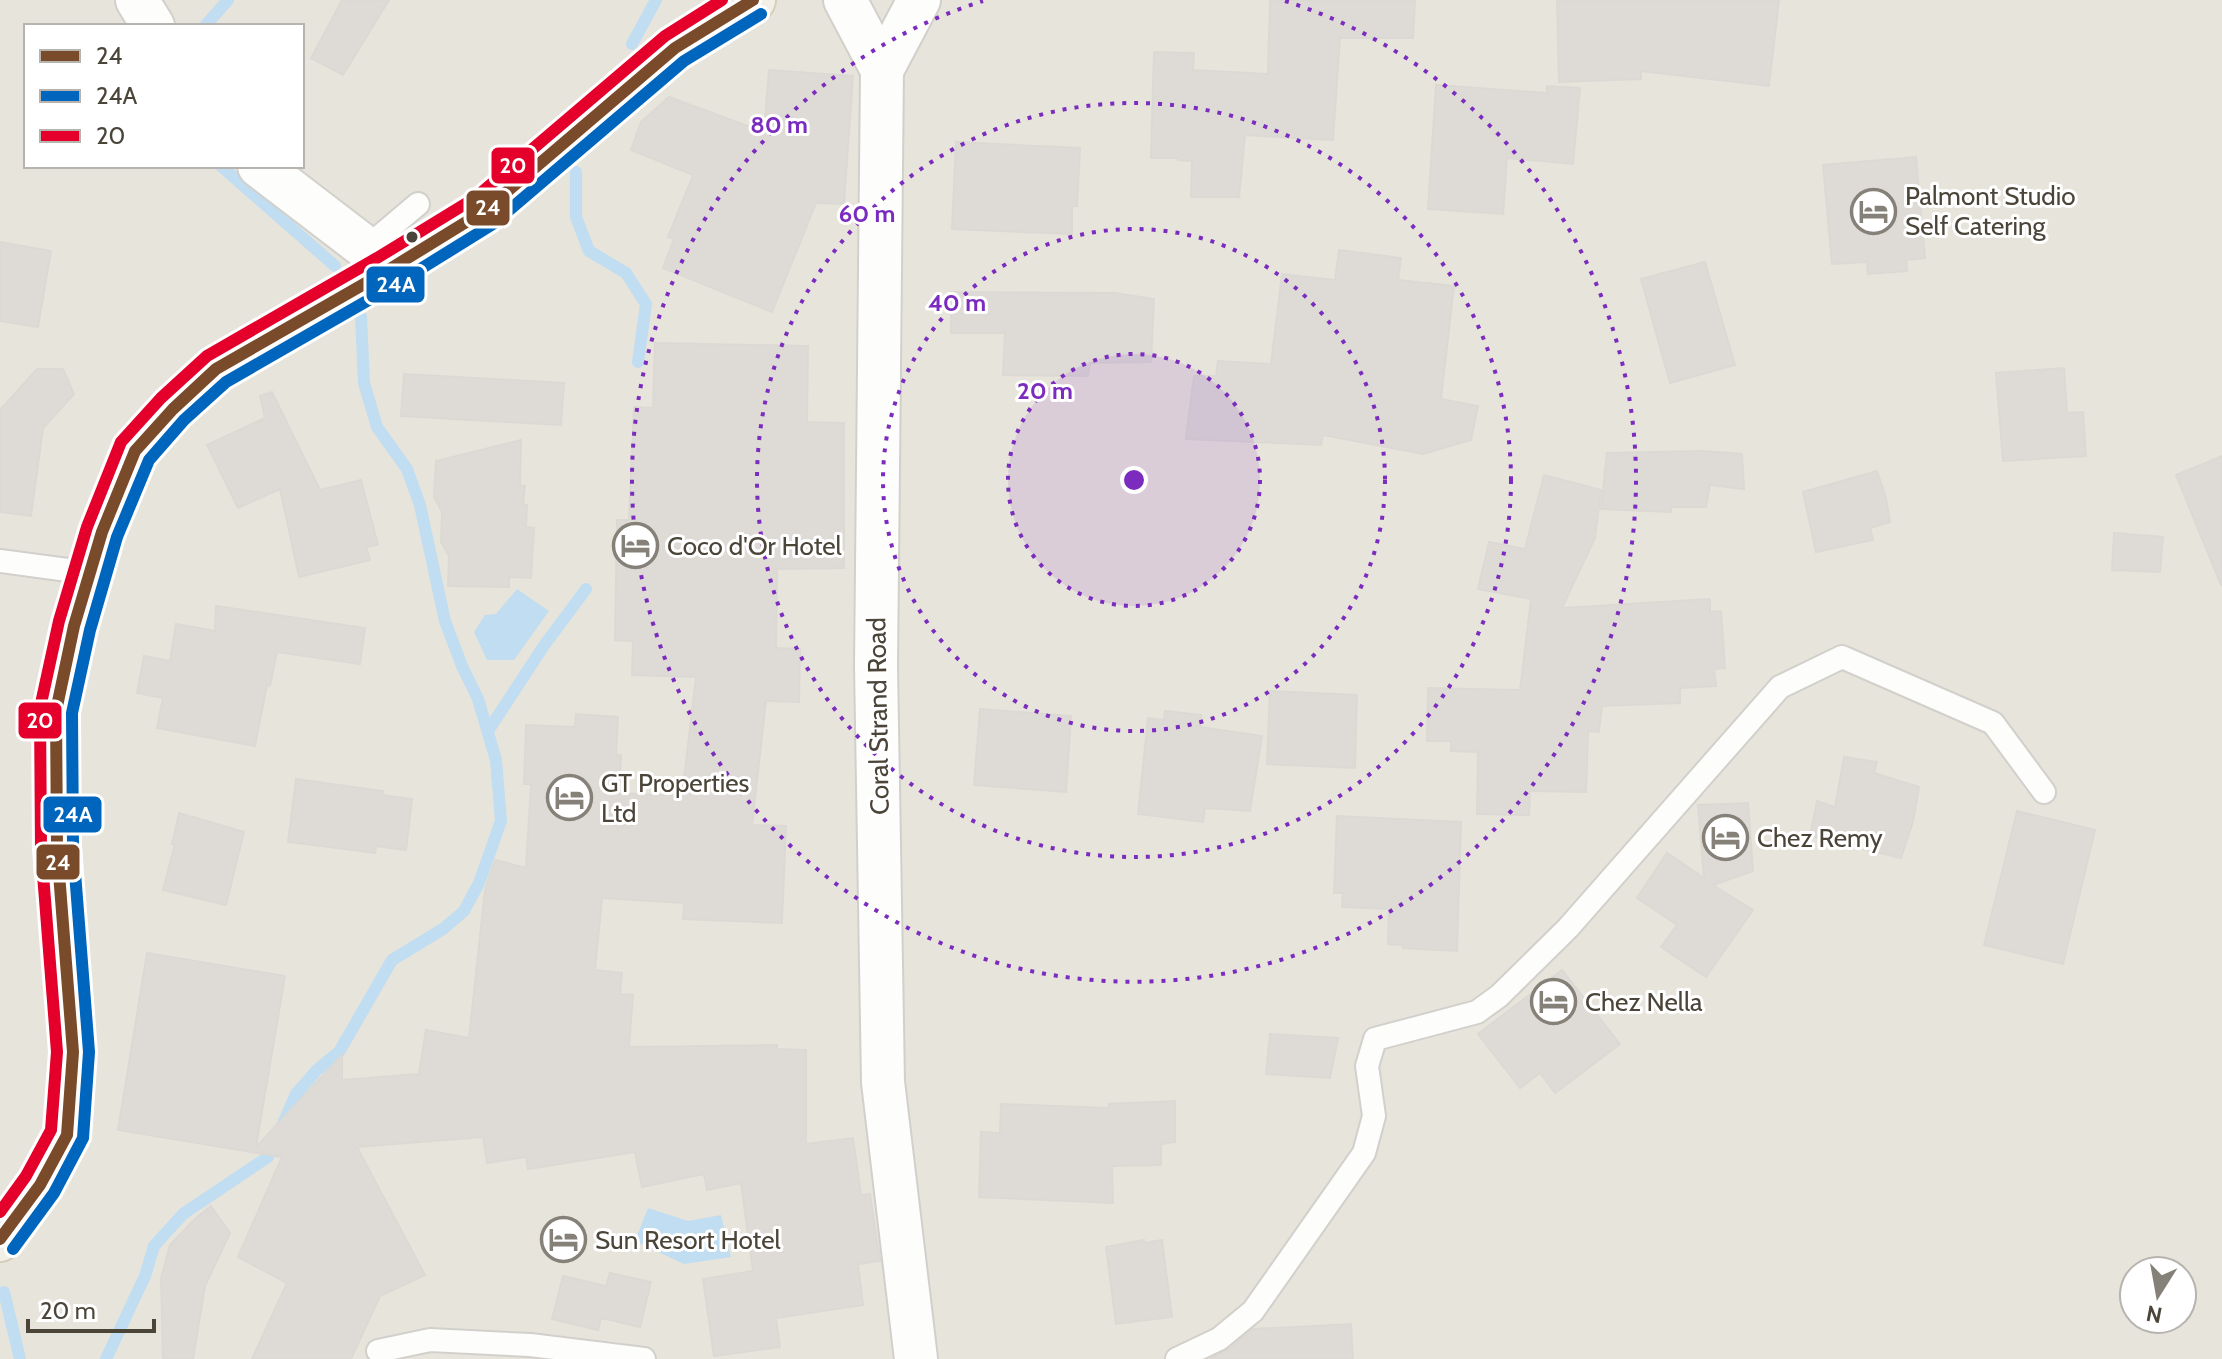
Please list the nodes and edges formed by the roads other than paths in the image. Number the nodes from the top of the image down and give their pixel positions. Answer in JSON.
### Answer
{"nodes":[{"id":1,"x":137,"y":0,"type":"edge"},
{"id":2,"x":753,"y":0,"type":"edge"},
{"id":3,"x":845,"y":0,"type":"edge"},
{"id":4,"x":919,"y":0,"type":"edge"},
{"id":5,"x":152,"y":24,"type":"edge"},
{"id":6,"x":882,"y":70,"type":"junction"},
{"id":7,"x":261,"y":168,"type":"edge"},
{"id":8,"x":418,"y":204,"type":"dead end"},
{"id":9,"x":376,"y":260,"type":"junction"},
{"id":10,"x":0,"y":561,"type":"edge"},
{"id":11,"x":90,"y":573,"type":"junction"},
{"id":12,"x":2044,"y":792,"type":"dead end"},
{"id":13,"x":0,"y":1239,"type":"edge"},
{"id":14,"x":378,"y":1351,"type":"dead end"},
{"id":15,"x":644,"y":1359,"type":"edge"},
{"id":16,"x":916,"y":1359,"type":"edge"},
{"id":17,"x":1177,"y":1359,"type":"edge"}],
"edges":[{"from":1,"to":5,"type":"street"},
{"from":2,"to":9,"type":"main road"},
{"from":3,"to":6,"type":"street","name":"Coral Strand Road"},
{"from":4,"to":6,"type":"street","name":"Coral Strand Road"},
{"from":6,"to":16,"type":"street","name":"Coral Strand Road"},
{"from":7,"to":9,"type":"street"},
{"from":8,"to":9,"type":"lane"},
{"from":9,"to":11,"type":"main road"},
{"from":10,"to":11,"type":"lane"},
{"from":11,"to":13,"type":"main road"},
{"from":12,"to":17,"type":"lane"},
{"from":14,"to":15,"type":"lane"}]}
